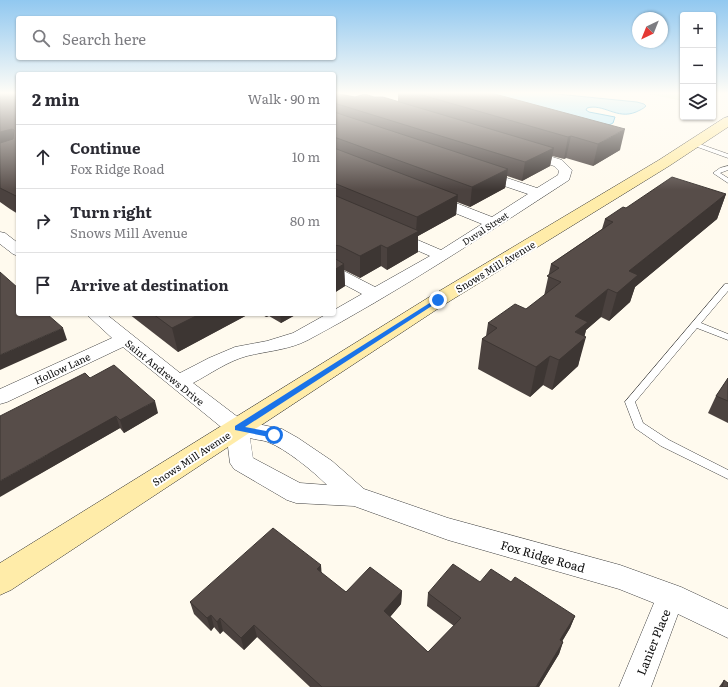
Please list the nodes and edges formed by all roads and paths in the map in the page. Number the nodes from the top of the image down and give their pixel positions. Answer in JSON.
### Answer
{"nodes":[{"id":1,"x":722,"y":125,"type":"edge"},
{"id":2,"x":694,"y":144,"type":"junction"},
{"id":3,"x":515,"y":149,"type":"edge"},
{"id":4,"x":728,"y":156,"type":"edge"},
{"id":5,"x":728,"y":168,"type":"edge"},
{"id":6,"x":470,"y":170,"type":"edge"},
{"id":7,"x":728,"y":181,"type":"edge"},
{"id":8,"x":538,"y":193,"type":"junction"},
{"id":9,"x":421,"y":194,"type":"edge"},
{"id":10,"x":493,"y":223,"type":"junction"},
{"id":11,"x":384,"y":230,"type":"edge"},
{"id":12,"x":16,"y":234,"type":"edge"},
{"id":13,"x":1,"y":238,"type":"edge"},
{"id":14,"x":16,"y":249,"type":"edge"},
{"id":15,"x":442,"y":256,"type":"junction"},
{"id":16,"x":336,"y":273,"type":"edge"},
{"id":17,"x":728,"y":286,"type":"edge"},
{"id":18,"x":376,"y":295,"type":"junction"},
{"id":19,"x":96,"y":316,"type":"edge"},
{"id":20,"x":696,"y":324,"type":"junction"},
{"id":21,"x":728,"y":337,"type":"edge"},
{"id":22,"x":125,"y":339,"type":"junction"},
{"id":23,"x":178,"y":382,"type":"junction"},
{"id":24,"x":0,"y":397,"type":"edge"},
{"id":25,"x":237,"y":428,"type":"junction"},
{"id":26,"x":728,"y":474,"type":"edge"},
{"id":27,"x":355,"y":496,"type":"junction"},
{"id":28,"x":0,"y":580,"type":"edge"},
{"id":29,"x":671,"y":596,"type":"junction"},
{"id":30,"x":728,"y":624,"type":"edge"},
{"id":31,"x":635,"y":687,"type":"edge"}],
"edges":[{"from":1,"to":2,"type":"main road","name":"Snows Mill Avenue"},
{"from":2,"to":4,"type":"lane"},
{"from":2,"to":25,"type":"main road","name":"Snows Mill Avenue"},
{"from":3,"to":8,"type":"street","name":"Duval Street"},
{"from":5,"to":7,"type":"lane"},
{"from":6,"to":8,"type":"street"},
{"from":8,"to":10,"type":"street","name":"Duval Street"},
{"from":9,"to":10,"type":"street"},
{"from":10,"to":15,"type":"street","name":"Duval Street"},
{"from":11,"to":15,"type":"street"},
{"from":12,"to":13,"type":"street"},
{"from":13,"to":14,"type":"street"},
{"from":15,"to":18,"type":"street","name":"Duval Street"},
{"from":16,"to":18,"type":"street"},
{"from":17,"to":20,"type":"lane"},
{"from":18,"to":23,"type":"street","name":"Duval Street"},
{"from":19,"to":22,"type":"street","name":"Saint Andrews Drive"},
{"from":20,"to":21,"type":"lane"},
{"from":20,"to":26,"type":"lane"},
{"from":22,"to":23,"type":"street","name":"Saint Andrews Drive"},
{"from":22,"to":24,"type":"street","name":"Hollow Lane"},
{"from":23,"to":25,"type":"street","name":"Saint Andrews Drive"},
{"from":25,"to":27,"type":"street","name":"Fox Ridge Road"},
{"from":25,"to":27,"type":"street","name":"Fox Ridge Road"},
{"from":25,"to":28,"type":"main road","name":"Snows Mill Avenue"},
{"from":27,"to":29,"type":"street","name":"Fox Ridge Road"},
{"from":29,"to":30,"type":"street","name":"Fox Ridge Road"},
{"from":29,"to":31,"type":"street","name":"Lanier Place"}]}
